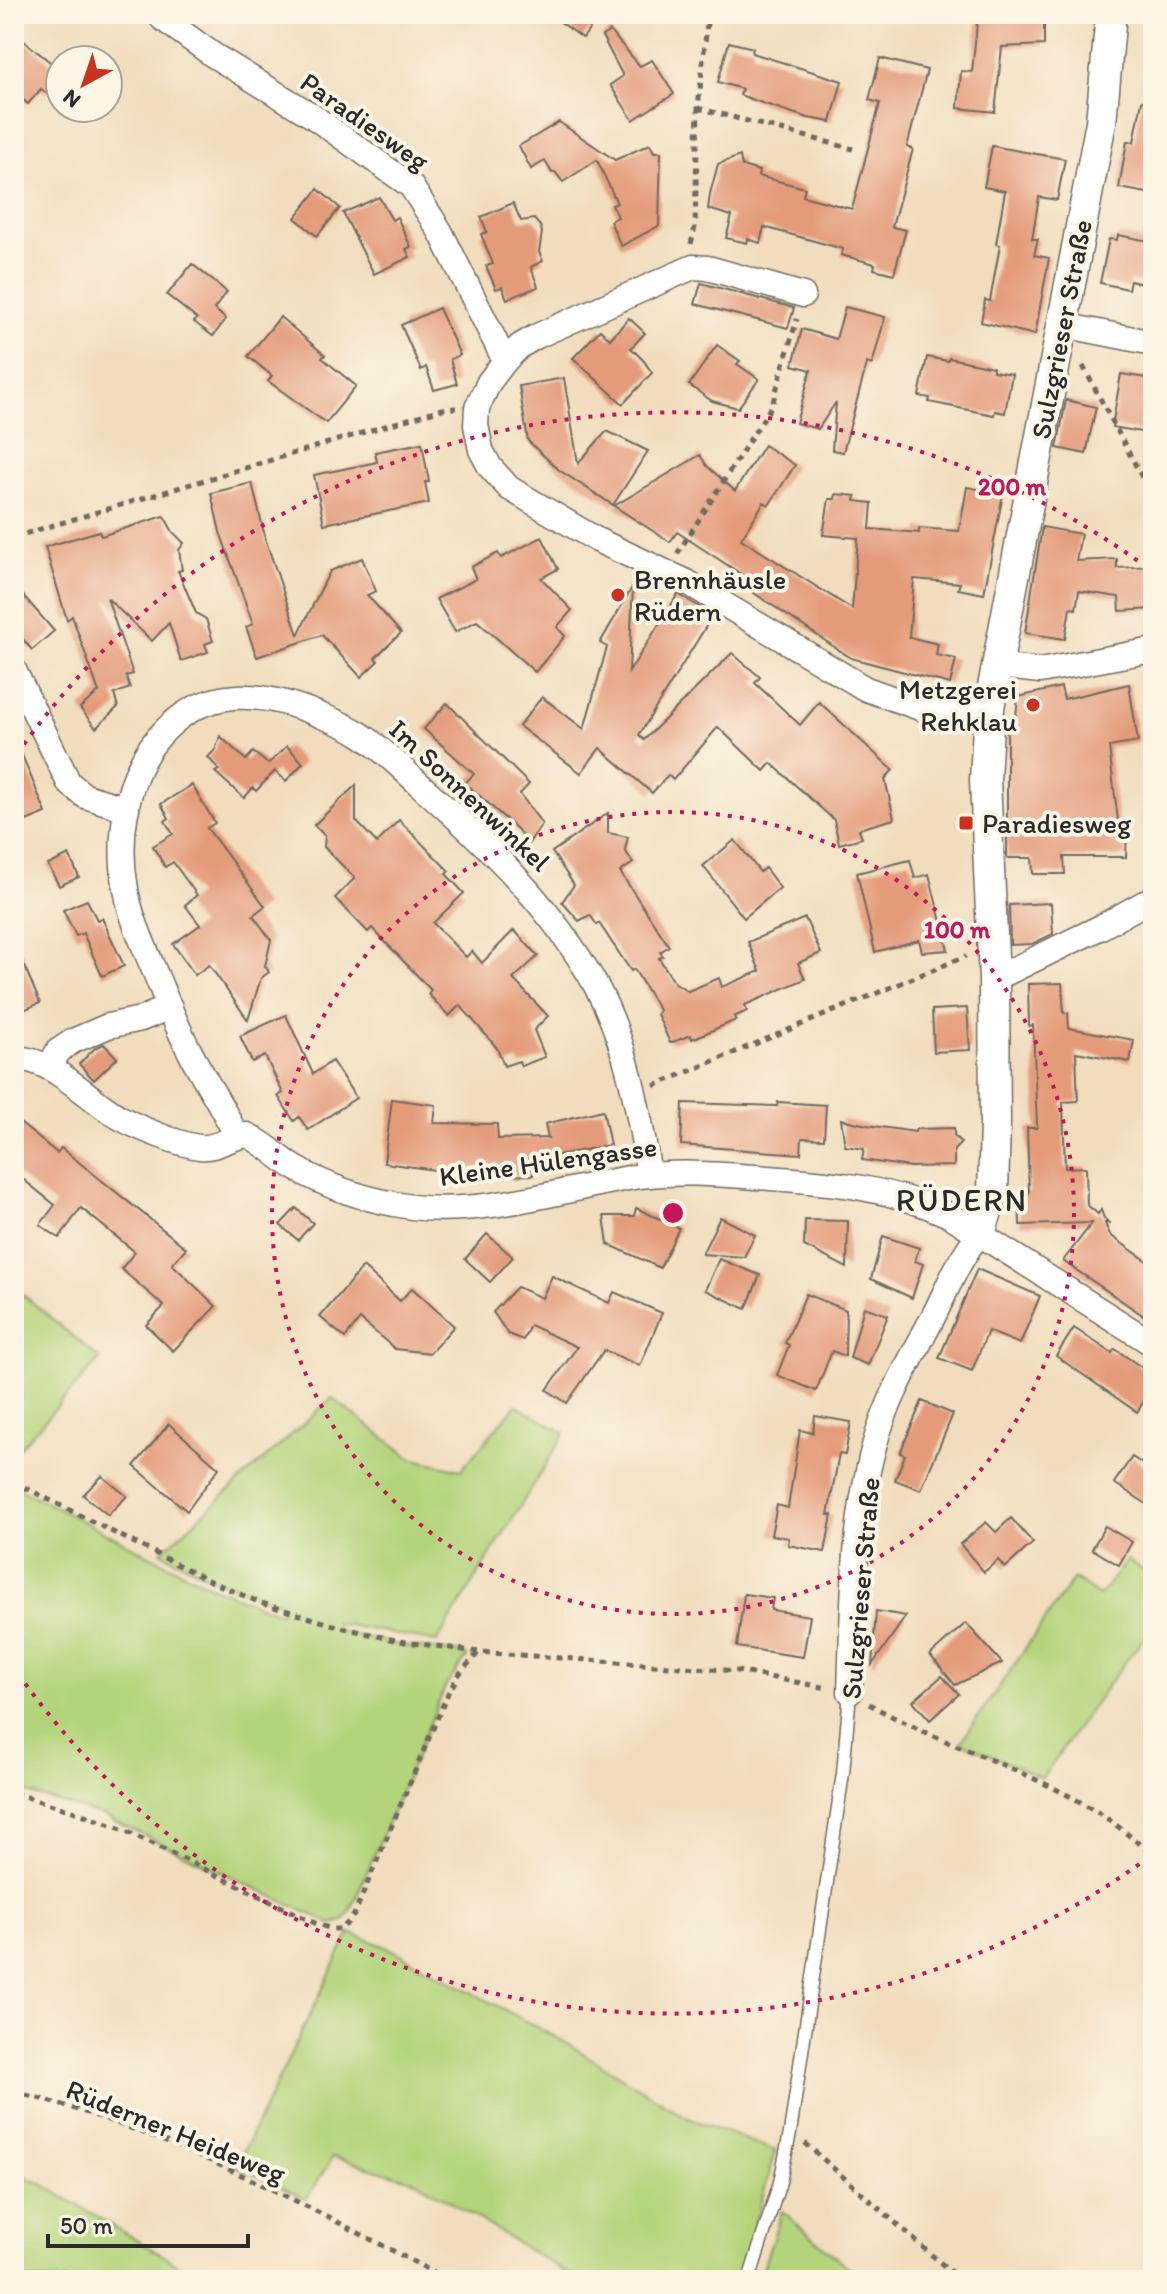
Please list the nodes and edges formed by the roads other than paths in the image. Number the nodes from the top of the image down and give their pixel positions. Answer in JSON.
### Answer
{"nodes":[{"id":1,"x":1111,"y":14,"type":"edge"},
{"id":2,"x":162,"y":18,"type":"dead end"},
{"id":3,"x":803,"y":295,"type":"road end"},
{"id":4,"x":1063,"y":325,"type":"junction"},
{"id":5,"x":1153,"y":343,"type":"edge"},
{"id":6,"x":505,"y":361,"type":"junction"},
{"id":7,"x":1153,"y":650,"type":"edge"},
{"id":8,"x":998,"y":666,"type":"junction"},
{"id":9,"x":14,"y":670,"type":"edge"},
{"id":10,"x":989,"y":708,"type":"junction"},
{"id":11,"x":127,"y":809,"type":"junction"},
{"id":12,"x":1153,"y":898,"type":"edge"},
{"id":13,"x":994,"y":979,"type":"junction"},
{"id":14,"x":170,"y":1007,"type":"junction"},
{"id":15,"x":14,"y":1059,"type":"edge"},
{"id":16,"x":49,"y":1067,"type":"junction"},
{"id":17,"x":237,"y":1137,"type":"junction"},
{"id":18,"x":649,"y":1175,"type":"junction"},
{"id":19,"x":980,"y":1233,"type":"junction"},
{"id":20,"x":1153,"y":1344,"type":"edge"},
{"id":21,"x":850,"y":1692,"type":"joint"},
{"id":22,"x":749,"y":2280,"type":"edge"}],
"edges":[{"from":1,"to":4,"type":"street","name":"Sulzgrieser Straße"},
{"from":2,"to":6,"type":"street","name":"Paradiesweg"},
{"from":3,"to":6,"type":"street"},
{"from":4,"to":5,"type":"street"},
{"from":4,"to":8,"type":"street","name":"Sulzgrieser Straße"},
{"from":6,"to":10,"type":"street"},
{"from":7,"to":8,"type":"street"},
{"from":8,"to":10,"type":"street","name":"Sulzgrieser Straße"},
{"from":9,"to":11,"type":"street"},
{"from":10,"to":13,"type":"street","name":"Sulzgrieser Straße"},
{"from":11,"to":14,"type":"street","name":"Im Sonnenwinkel"},
{"from":11,"to":18,"type":"street","name":"Im Sonnenwinkel"},
{"from":12,"to":13,"type":"street"},
{"from":13,"to":19,"type":"street","name":"Sulzgrieser Straße"},
{"from":14,"to":16,"type":"street"},
{"from":14,"to":17,"type":"street","name":"Im Sonnenwinkel"},
{"from":15,"to":16,"type":"street"},
{"from":16,"to":17,"type":"street"},
{"from":17,"to":18,"type":"street","name":"Kleine Hülengasse"},
{"from":18,"to":19,"type":"street","name":"Kleine Hülengasse"},
{"from":19,"to":20,"type":"street","name":"Kleine Hülengasse"},
{"from":19,"to":21,"type":"street","name":"Sulzgrieser Straße"},
{"from":21,"to":22,"type":"lane","name":"Sulzgrieser Straße"}]}
